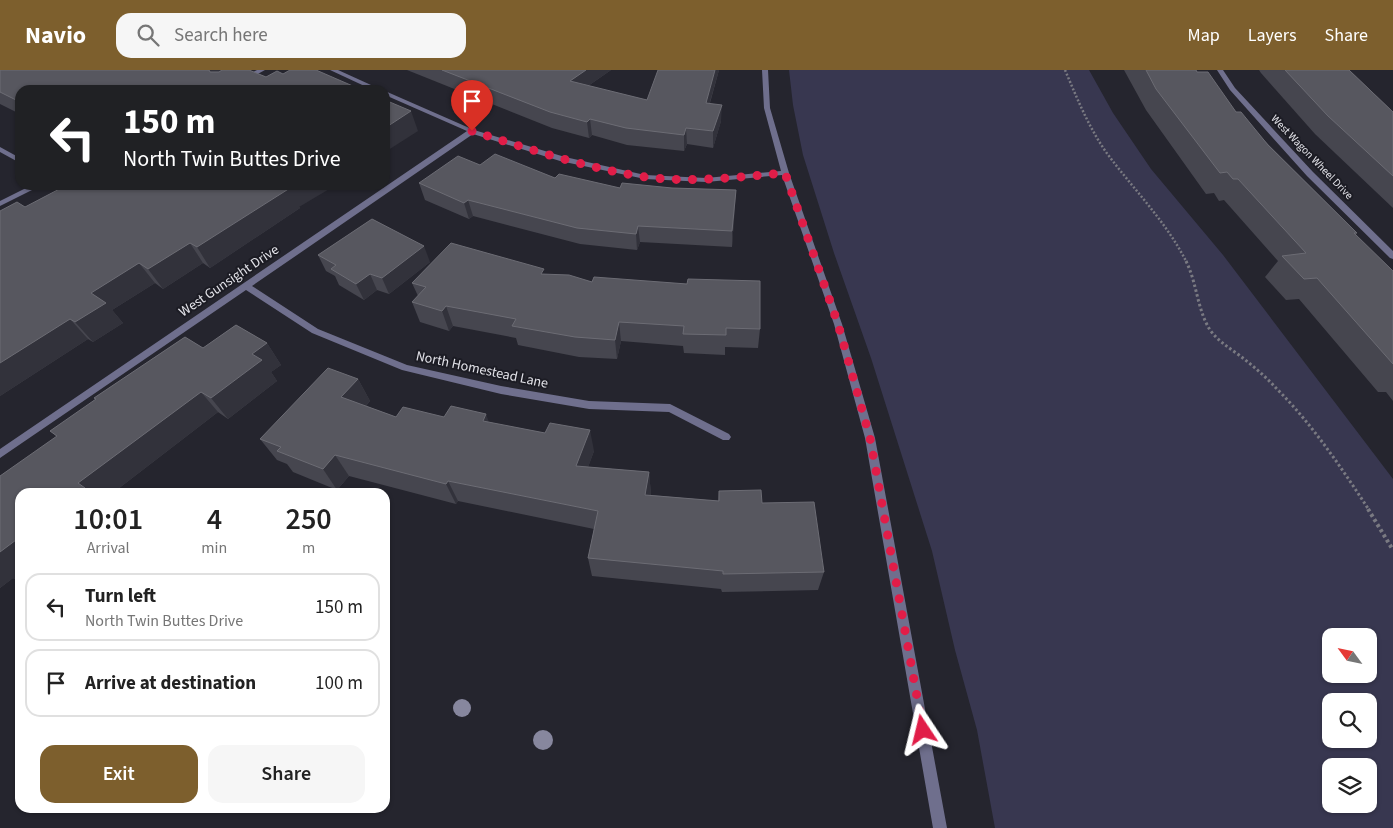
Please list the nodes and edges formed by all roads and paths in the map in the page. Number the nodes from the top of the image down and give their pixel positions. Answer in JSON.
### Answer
{"nodes":[{"id":1,"x":262,"y":70,"type":"edge"},
{"id":2,"x":333,"y":70,"type":"edge"},
{"id":3,"x":765,"y":70,"type":"edge"},
{"id":4,"x":1065,"y":70,"type":"edge"},
{"id":5,"x":1220,"y":70,"type":"edge"},
{"id":6,"x":233,"y":85,"type":"edge"},
{"id":7,"x":368,"y":85,"type":"edge"},
{"id":8,"x":390,"y":95,"type":"edge"},
{"id":9,"x":472,"y":131,"type":"junction"},
{"id":10,"x":0,"y":149,"type":"edge"},
{"id":11,"x":15,"y":158,"type":"edge"},
{"id":12,"x":785,"y":173,"type":"junction"},
{"id":13,"x":390,"y":187,"type":"edge"},
{"id":14,"x":28,"y":190,"type":"edge"},
{"id":15,"x":386,"y":190,"type":"edge"},
{"id":16,"x":0,"y":204,"type":"edge"},
{"id":17,"x":1393,"y":256,"type":"edge"},
{"id":18,"x":246,"y":286,"type":"junction"},
{"id":19,"x":726,"y":437,"type":"dead end"},
{"id":20,"x":0,"y":454,"type":"edge"},
{"id":21,"x":1393,"y":550,"type":"edge"},
{"id":22,"x":940,"y":828,"type":"edge"}],
"edges":[{"from":1,"to":6,"type":"street"},
{"from":2,"to":7,"type":"street"},
{"from":3,"to":12,"type":"street"},
{"from":4,"to":21,"type":"path"},
{"from":5,"to":17,"type":"street","name":"West Wagon Wheel Drive"},
{"from":8,"to":9,"type":"street"},
{"from":9,"to":12,"type":"street"},
{"from":9,"to":13,"type":"street","name":"West Gunsight Drive"},
{"from":10,"to":11,"type":"street"},
{"from":12,"to":22,"type":"street"},
{"from":14,"to":16,"type":"street"},
{"from":15,"to":18,"type":"street","name":"West Gunsight Drive"},
{"from":18,"to":19,"type":"street","name":"North Homestead Lane"},
{"from":18,"to":20,"type":"street","name":"West Gunsight Drive"}]}
